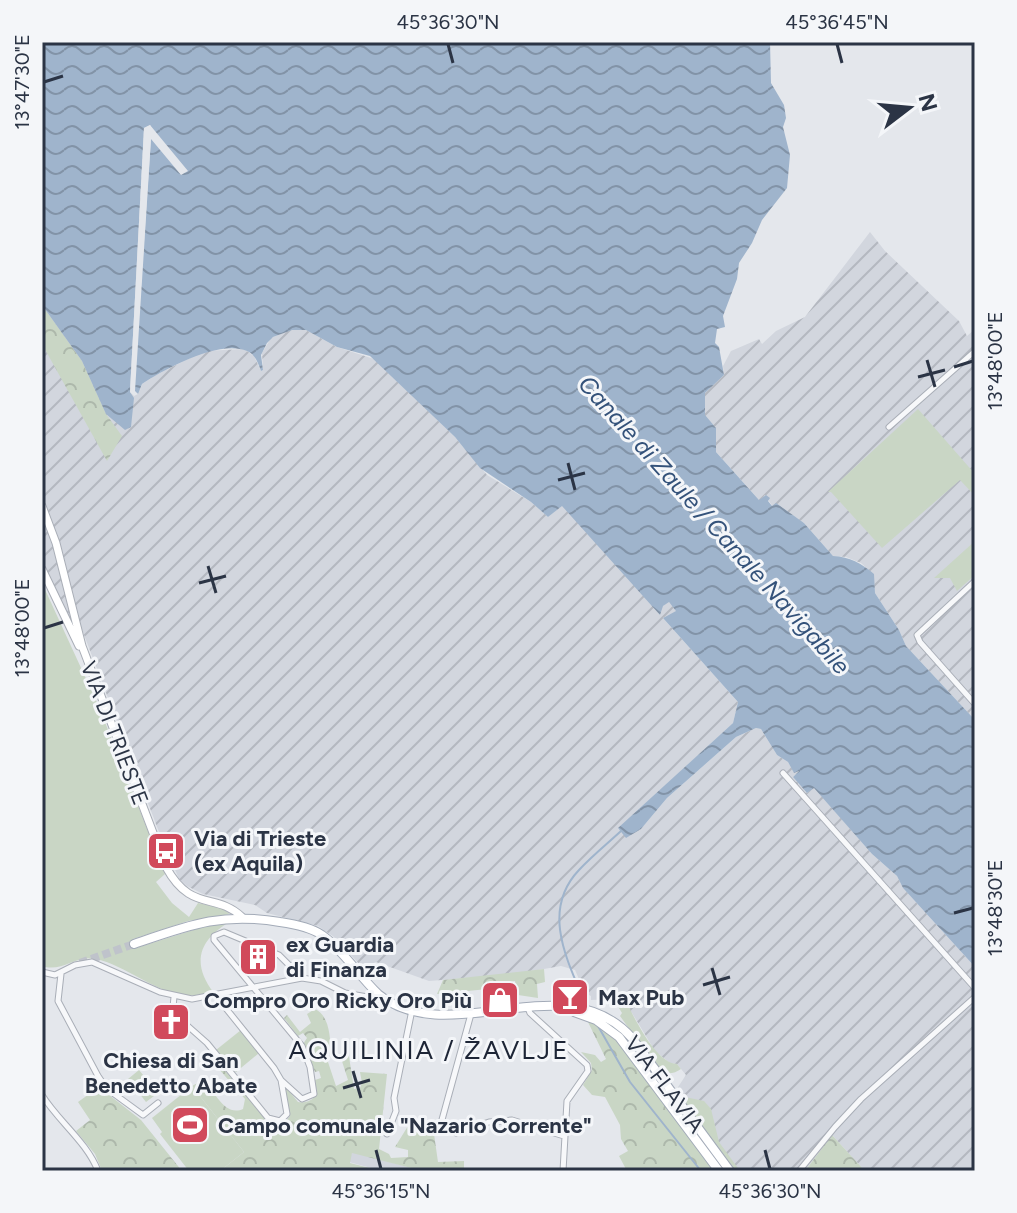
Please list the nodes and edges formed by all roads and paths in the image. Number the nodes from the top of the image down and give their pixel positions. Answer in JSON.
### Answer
{"nodes":[{"id":1,"x":975,"y":351,"type":"edge"},
{"id":2,"x":889,"y":427,"type":"dead end"},
{"id":3,"x":42,"y":506,"type":"edge"},
{"id":4,"x":42,"y":569,"type":"edge"},
{"id":5,"x":975,"y":581,"type":"edge"},
{"id":6,"x":89,"y":666,"type":"junction"},
{"id":7,"x":975,"y":704,"type":"edge"},
{"id":8,"x":783,"y":773,"type":"dead end"},
{"id":9,"x":242,"y":917,"type":"junction"},
{"id":10,"x":134,"y":944,"type":"tunnel mouth"},
{"id":11,"x":42,"y":972,"type":"edge"},
{"id":12,"x":61,"y":974,"type":"junction"},
{"id":13,"x":302,"y":978,"type":"junction"},
{"id":14,"x":254,"y":986,"type":"junction"},
{"id":15,"x":370,"y":986,"type":"junction"},
{"id":16,"x":975,"y":988,"type":"edge"},
{"id":17,"x":353,"y":995,"type":"junction"},
{"id":18,"x":216,"y":996,"type":"junction"},
{"id":19,"x":174,"y":997,"type":"junction"},
{"id":20,"x":975,"y":997,"type":"edge"},
{"id":21,"x":386,"y":1001,"type":"junction"},
{"id":22,"x":554,"y":1006,"type":"junction"},
{"id":23,"x":528,"y":1007,"type":"junction"},
{"id":24,"x":412,"y":1009,"type":"junction"},
{"id":25,"x":471,"y":1014,"type":"junction"},
{"id":26,"x":281,"y":1080,"type":"junction"},
{"id":27,"x":42,"y":1095,"type":"edge"},
{"id":28,"x":158,"y":1103,"type":"dead end"},
{"id":29,"x":387,"y":1134,"type":"dead end"},
{"id":30,"x":564,"y":1136,"type":"junction"},
{"id":31,"x":98,"y":1171,"type":"edge"},
{"id":32,"x":563,"y":1171,"type":"edge"},
{"id":33,"x":719,"y":1171,"type":"edge"},
{"id":34,"x":730,"y":1171,"type":"edge"},
{"id":35,"x":799,"y":1171,"type":"edge"}],
"edges":[{"from":1,"to":2,"type":"street"},
{"from":3,"to":6,"type":"street","name":"VIA DI TRIESTE"},
{"from":4,"to":6,"type":"street"},
{"from":5,"to":7,"type":"street"},
{"from":6,"to":9,"type":"street","name":"VIA DI TRIESTE"},
{"from":8,"to":16,"type":"street"},
{"from":9,"to":10,"type":"main road"},
{"from":9,"to":15,"type":"main road"},
{"from":11,"to":12,"type":"street"},
{"from":12,"to":19,"type":"street"},
{"from":12,"to":28,"type":"street"},
{"from":13,"to":14,"type":"street"},
{"from":13,"to":14,"type":"street"},
{"from":13,"to":17,"type":"street"},
{"from":14,"to":18,"type":"street"},
{"from":14,"to":26,"type":"street"},
{"from":15,"to":17,"type":"street"},
{"from":15,"to":21,"type":"main road"},
{"from":17,"to":21,"type":"street"},
{"from":18,"to":19,"type":"street"},
{"from":18,"to":26,"type":"street"},
{"from":19,"to":26,"type":"street"},
{"from":20,"to":35,"type":"street"},
{"from":21,"to":24,"type":"main road"},
{"from":22,"to":23,"type":"main road"},
{"from":22,"to":33,"type":"main road","name":"VIA FLAVIA"},
{"from":22,"to":34,"type":"main road","name":"VIA FLAVIA"},
{"from":23,"to":25,"type":"main road"},
{"from":23,"to":30,"type":"street"},
{"from":24,"to":25,"type":"main road"},
{"from":24,"to":29,"type":"street"},
{"from":25,"to":30,"type":"street"},
{"from":27,"to":31,"type":"street"},
{"from":30,"to":32,"type":"street"}]}
